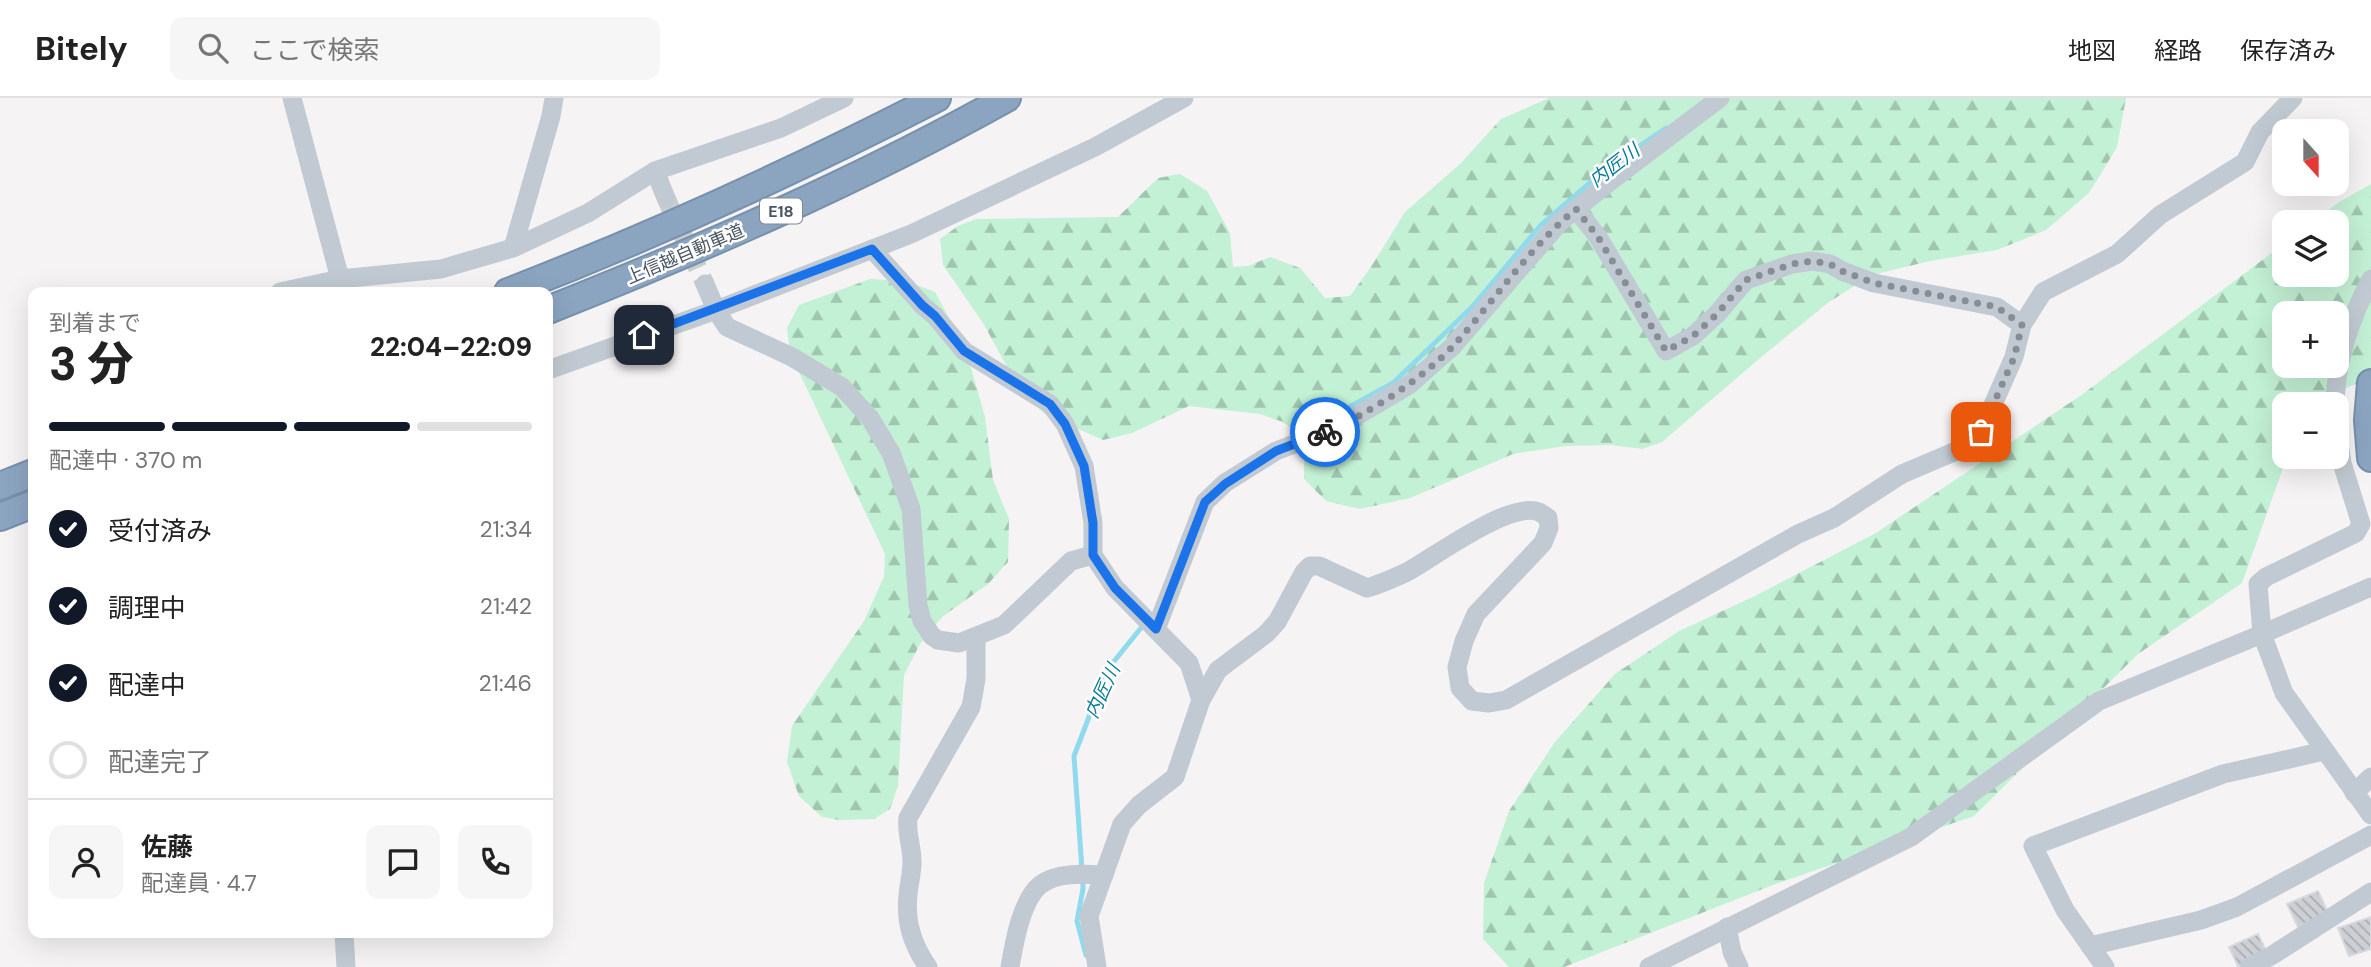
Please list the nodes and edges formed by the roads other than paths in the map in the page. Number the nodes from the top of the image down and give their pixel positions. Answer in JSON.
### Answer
{"nodes":[{"id":1,"x":292,"y":98,"type":"edge"},
{"id":2,"x":554,"y":98,"type":"edge"},
{"id":3,"x":844,"y":98,"type":"edge"},
{"id":4,"x":937,"y":98,"type":"edge"},
{"id":5,"x":1010,"y":98,"type":"edge"},
{"id":6,"x":1184,"y":98,"type":"edge"},
{"id":7,"x":1720,"y":98,"type":"edge"},
{"id":8,"x":2293,"y":98,"type":"edge"},
{"id":9,"x":655,"y":171,"type":"junction"},
{"id":10,"x":666,"y":198,"type":"tunnel mouth"},
{"id":11,"x":1576,"y":209,"type":"junction"},
{"id":12,"x":513,"y":248,"type":"junction"},
{"id":13,"x":872,"y":249,"type":"junction"},
{"id":14,"x":340,"y":279,"type":"junction"},
{"id":15,"x":2371,"y":279,"type":"edge"},
{"id":16,"x":705,"y":284,"type":"tunnel mouth"},
{"id":17,"x":303,"y":287,"type":"edge"},
{"id":18,"x":521,"y":287,"type":"edge"},
{"id":19,"x":553,"y":308,"type":"edge"},
{"id":20,"x":716,"y":310,"type":"junction"},
{"id":21,"x":2022,"y":325,"type":"junction"},
{"id":22,"x":553,"y":368,"type":"edge"},
{"id":23,"x":2371,"y":383,"type":"edge"},
{"id":24,"x":2336,"y":392,"type":"edge"},
{"id":25,"x":2371,"y":458,"type":"edge"},
{"id":26,"x":2344,"y":469,"type":"edge"},
{"id":27,"x":28,"y":506,"type":"edge"},
{"id":28,"x":0,"y":517,"type":"edge"},
{"id":29,"x":1093,"y":555,"type":"junction"},
{"id":30,"x":2371,"y":587,"type":"edge"},
{"id":31,"x":1156,"y":629,"type":"junction"},
{"id":32,"x":2262,"y":635,"type":"junction"},
{"id":33,"x":976,"y":637,"type":"junction"},
{"id":34,"x":1201,"y":700,"type":"junction"},
{"id":35,"x":2324,"y":751,"type":"junction"},
{"id":36,"x":2371,"y":777,"type":"edge"},
{"id":37,"x":2354,"y":793,"type":"junction"},
{"id":38,"x":2371,"y":815,"type":"edge"},
{"id":39,"x":2371,"y":835,"type":"edge"},
{"id":40,"x":1104,"y":875,"type":"junction"},
{"id":41,"x":2371,"y":891,"type":"edge"},
{"id":42,"x":1727,"y":927,"type":"junction"},
{"id":43,"x":344,"y":938,"type":"edge"},
{"id":44,"x":2090,"y":946,"type":"junction"},
{"id":45,"x":346,"y":967,"type":"edge"},
{"id":46,"x":928,"y":967,"type":"edge"},
{"id":47,"x":1010,"y":967,"type":"edge"},
{"id":48,"x":1097,"y":967,"type":"edge"},
{"id":49,"x":1649,"y":967,"type":"edge"},
{"id":50,"x":1739,"y":967,"type":"edge"},
{"id":51,"x":2105,"y":967,"type":"edge"},
{"id":52,"x":2249,"y":967,"type":"edge"}],
"edges":[{"from":1,"to":14,"type":"street"},
{"from":2,"to":12,"type":"street"},
{"from":3,"to":9,"type":"street"},
{"from":4,"to":18,"type":"highway","name":"上信越自動車道","number":"E18"},
{"from":5,"to":19,"type":"highway","name":"上信越自動車道","number":"E18"},
{"from":6,"to":13,"type":"street"},
{"from":7,"to":11,"type":"street"},
{"from":8,"to":21,"type":"street"},
{"from":9,"to":10,"type":"street"},
{"from":9,"to":12,"type":"street"},
{"from":11,"to":21,"type":"street"},
{"from":11,"to":31,"type":"street"},
{"from":12,"to":14,"type":"street"},
{"from":13,"to":20,"type":"street"},
{"from":13,"to":29,"type":"street"},
{"from":14,"to":17,"type":"street"},
{"from":15,"to":24,"type":"street"},
{"from":16,"to":20,"type":"street"},
{"from":20,"to":22,"type":"street"},
{"from":20,"to":33,"type":"street"},
{"from":21,"to":34,"type":"street"},
{"from":23,"to":25,"type":"highway"},
{"from":26,"to":32,"type":"street"},
{"from":27,"to":28,"type":"highway"},
{"from":29,"to":31,"type":"street"},
{"from":29,"to":33,"type":"street"},
{"from":30,"to":32,"type":"street"},
{"from":31,"to":34,"type":"street"},
{"from":32,"to":35,"type":"street"},
{"from":32,"to":42,"type":"street"},
{"from":33,"to":46,"type":"street"},
{"from":34,"to":40,"type":"street"},
{"from":35,"to":37,"type":"street"},
{"from":35,"to":44,"type":"street"},
{"from":36,"to":37,"type":"street"},
{"from":37,"to":38,"type":"street"},
{"from":39,"to":44,"type":"street"},
{"from":40,"to":47,"type":"street"},
{"from":40,"to":48,"type":"street"},
{"from":41,"to":52,"type":"street"},
{"from":42,"to":49,"type":"street"},
{"from":42,"to":50,"type":"street"},
{"from":43,"to":45,"type":"street"},
{"from":44,"to":51,"type":"street"}]}
